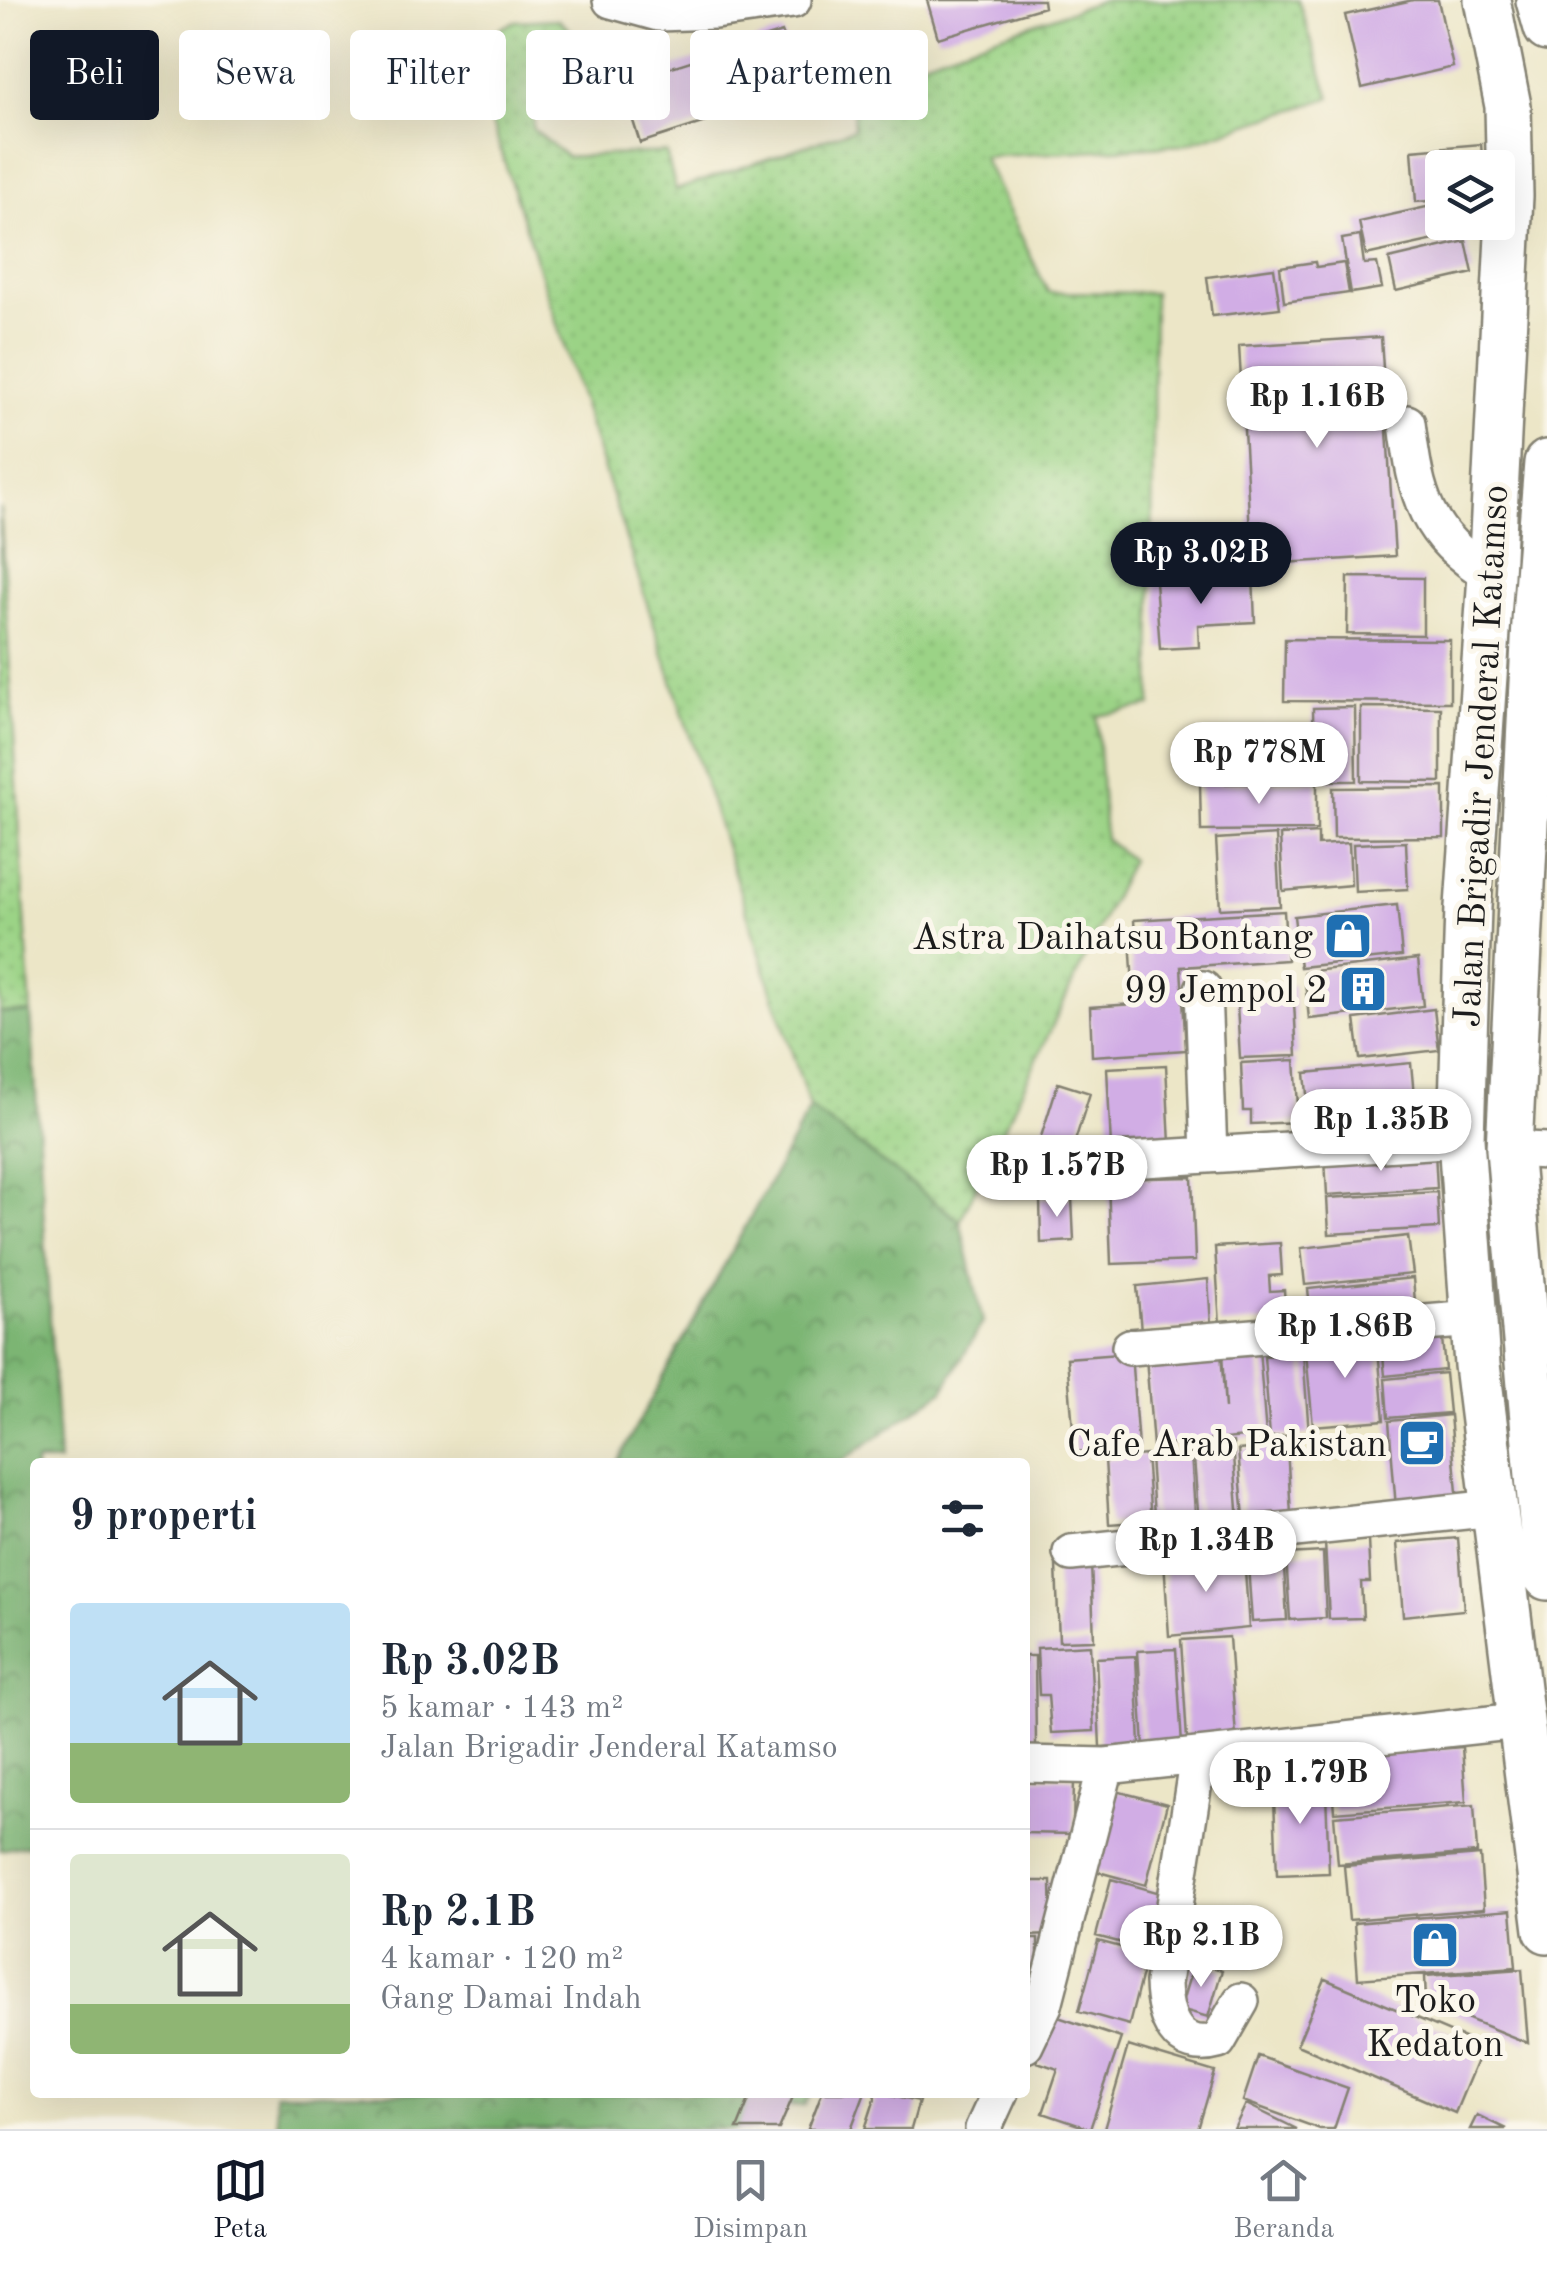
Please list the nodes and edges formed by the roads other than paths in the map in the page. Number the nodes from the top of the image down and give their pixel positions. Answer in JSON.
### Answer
{"nodes":[{"id":1,"x":612,"y":0,"type":"edge"},
{"id":2,"x":793,"y":0,"type":"edge"},
{"id":3,"x":1487,"y":0,"type":"edge"},
{"id":4,"x":1539,"y":0,"type":"edge"},
{"id":5,"x":1547,"y":28,"type":"edge"},
{"id":6,"x":1407,"y":423,"type":"dead end"},
{"id":7,"x":1547,"y":463,"type":"edge"},
{"id":8,"x":1491,"y":575,"type":"junction"},
{"id":9,"x":1477,"y":779,"type":"junction"},
{"id":10,"x":1526,"y":781,"type":"junction"},
{"id":11,"x":1532,"y":945,"type":"edge"},
{"id":12,"x":1203,"y":989,"type":"dead end"},
{"id":13,"x":1460,"y":1140,"type":"junction"},
{"id":14,"x":1528,"y":1150,"type":"edge"},
{"id":15,"x":1209,"y":1156,"type":"junction"},
{"id":16,"x":1035,"y":1166,"type":"dead end"},
{"id":17,"x":1474,"y":1319,"type":"junction"},
{"id":18,"x":1130,"y":1347,"type":"dead end"},
{"id":19,"x":1542,"y":1484,"type":"edge"},
{"id":20,"x":1494,"y":1508,"type":"junction"},
{"id":21,"x":1071,"y":1552,"type":"dead end"},
{"id":22,"x":1547,"y":1576,"type":"edge"},
{"id":23,"x":1518,"y":1721,"type":"junction"},
{"id":24,"x":1198,"y":1756,"type":"junction"},
{"id":25,"x":1030,"y":1764,"type":"edge"},
{"id":26,"x":1106,"y":1766,"type":"junction"},
{"id":27,"x":1547,"y":1930,"type":"edge"},
{"id":28,"x":1242,"y":2001,"type":"dead end"},
{"id":29,"x":1030,"y":2035,"type":"edge"},
{"id":30,"x":997,"y":2098,"type":"edge"},
{"id":31,"x":983,"y":2129,"type":"edge"}],
"edges":[{"from":1,"to":2,"type":"street"},
{"from":3,"to":8,"type":"main road","name":"Jalan Brigadir Jenderal Katamso"},
{"from":4,"to":5,"type":"main road"},
{"from":6,"to":8,"type":"street"},
{"from":7,"to":10,"type":"main road","name":"Jalan Brigadir Jenderal Katamso"},
{"from":8,"to":9,"type":"main road","name":"Jalan Brigadir Jenderal Katamso"},
{"from":9,"to":10,"type":"main road"},
{"from":9,"to":13,"type":"main road","name":"Jalan Brigadir Jenderal Katamso"},
{"from":10,"to":11,"type":"main road","name":"Jalan Brigadir Jenderal Katamso"},
{"from":11,"to":14,"type":"main road","name":"Jalan Brigadir Jenderal Katamso"},
{"from":12,"to":15,"type":"street"},
{"from":13,"to":15,"type":"street"},
{"from":13,"to":17,"type":"main road","name":"Jalan Brigadir Jenderal Katamso"},
{"from":14,"to":19,"type":"main road","name":"Jalan Brigadir Jenderal Katamso"},
{"from":15,"to":16,"type":"street"},
{"from":17,"to":18,"type":"street"},
{"from":17,"to":20,"type":"main road","name":"Jalan Brigadir Jenderal Katamso"},
{"from":19,"to":22,"type":"main road","name":"Jalan Brigadir Jenderal Katamso"},
{"from":20,"to":21,"type":"street"},
{"from":20,"to":23,"type":"main road","name":"Jalan Brigadir Jenderal Katamso"},
{"from":23,"to":24,"type":"street"},
{"from":23,"to":27,"type":"main road","name":"Jalan Brigadir Jenderal Katamso"},
{"from":24,"to":26,"type":"street"},
{"from":24,"to":28,"type":"street"},
{"from":25,"to":26,"type":"street"},
{"from":26,"to":29,"type":"street"},
{"from":30,"to":31,"type":"street"}]}
